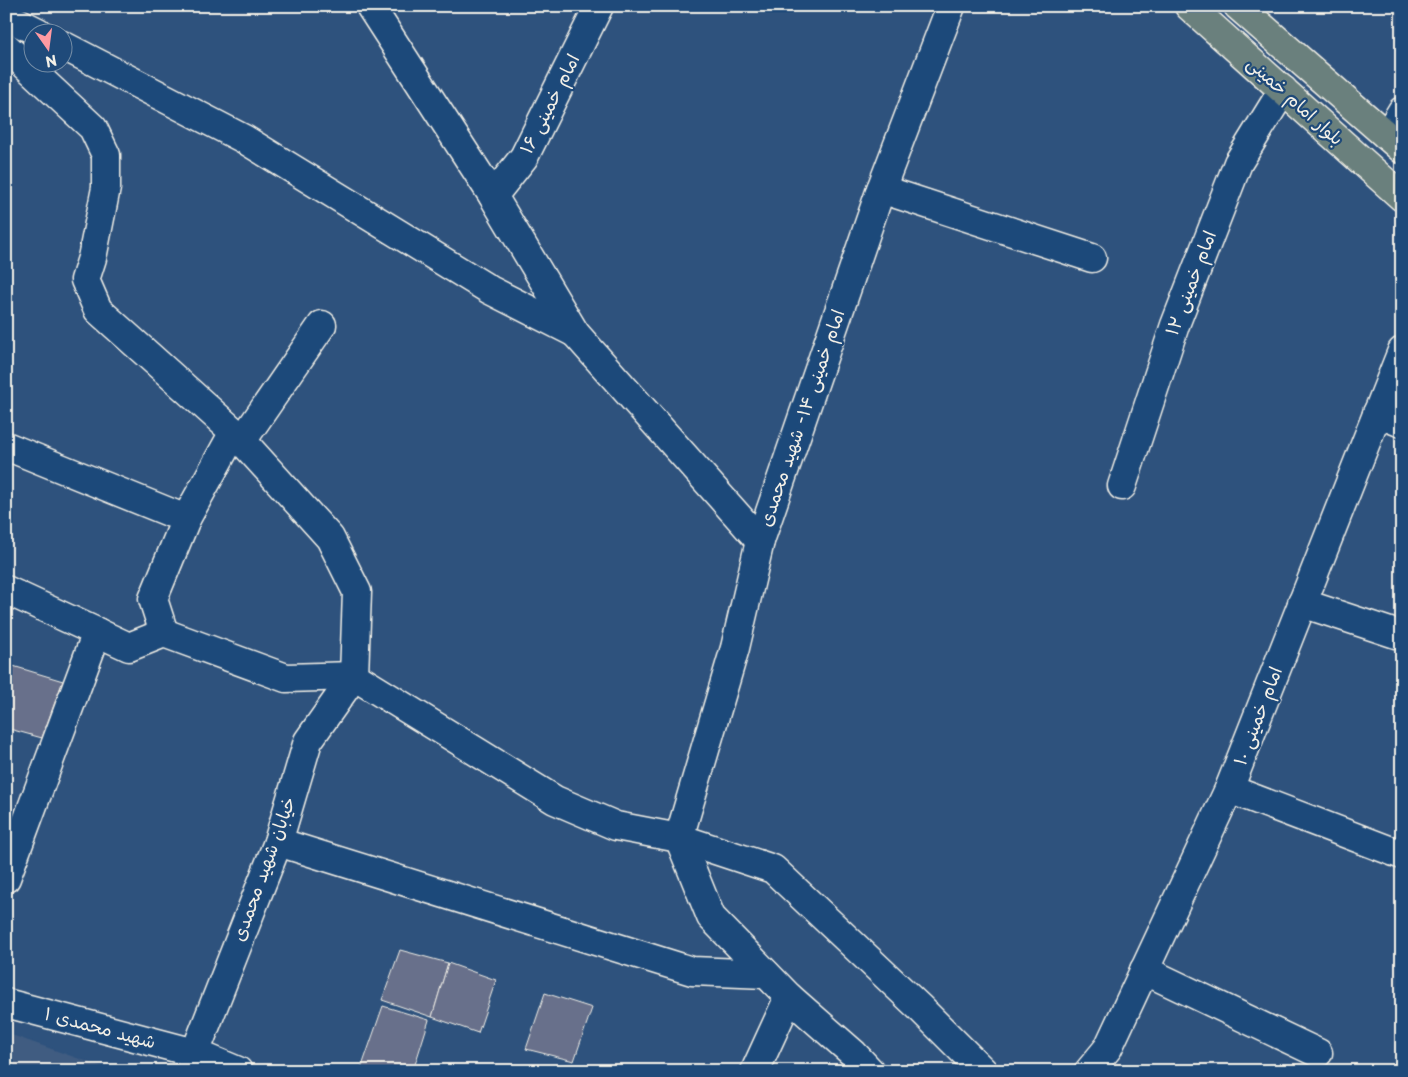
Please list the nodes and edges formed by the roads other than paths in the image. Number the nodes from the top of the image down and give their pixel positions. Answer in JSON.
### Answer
{"nodes":[{"id":1,"x":11,"y":6,"type":"edge"},
{"id":2,"x":370,"y":6,"type":"edge"},
{"id":3,"x":599,"y":6,"type":"edge"},
{"id":4,"x":951,"y":6,"type":"edge"},
{"id":5,"x":1189,"y":6,"type":"edge"},
{"id":6,"x":1238,"y":6,"type":"edge"},
{"id":7,"x":6,"y":15,"type":"edge"},
{"id":8,"x":22,"y":24,"type":"edge"},
{"id":9,"x":6,"y":47,"type":"edge"},
{"id":10,"x":72,"y":50,"type":"edge"},
{"id":11,"x":1283,"y":90,"type":"junction"},
{"id":12,"x":1402,"y":111,"type":"edge"},
{"id":13,"x":1394,"y":143,"type":"edge"},
{"id":14,"x":881,"y":189,"type":"junction"},
{"id":15,"x":492,"y":196,"type":"junction"},
{"id":16,"x":1402,"y":197,"type":"edge"},
{"id":17,"x":1092,"y":258,"type":"dead end"},
{"id":18,"x":322,"y":325,"type":"dead end"},
{"id":19,"x":575,"y":333,"type":"junction"},
{"id":20,"x":1402,"y":351,"type":"edge"},
{"id":21,"x":1376,"y":413,"type":"junction"},
{"id":22,"x":1402,"y":423,"type":"edge"},
{"id":23,"x":238,"y":436,"type":"junction"},
{"id":24,"x":6,"y":446,"type":"edge"},
{"id":25,"x":1122,"y":486,"type":"dead end"},
{"id":26,"x":186,"y":519,"type":"junction"},
{"id":27,"x":760,"y":541,"type":"junction"},
{"id":28,"x":6,"y":590,"type":"edge"},
{"id":29,"x":1302,"y":603,"type":"junction"},
{"id":30,"x":97,"y":632,"type":"junction"},
{"id":31,"x":164,"y":633,"type":"junction"},
{"id":32,"x":1402,"y":636,"type":"edge"},
{"id":33,"x":354,"y":676,"type":"junction"},
{"id":34,"x":1229,"y":789,"type":"junction"},
{"id":35,"x":679,"y":838,"type":"junction"},
{"id":36,"x":278,"y":842,"type":"junction"},
{"id":37,"x":1402,"y":855,"type":"edge"},
{"id":38,"x":6,"y":878,"type":"edge"},
{"id":39,"x":1144,"y":970,"type":"junction"},
{"id":40,"x":766,"y":974,"type":"junction"},
{"id":41,"x":789,"y":997,"type":"junction"},
{"id":42,"x":6,"y":1003,"type":"edge"},
{"id":43,"x":1318,"y":1053,"type":"dead end"},
{"id":44,"x":192,"y":1062,"type":"edge"},
{"id":45,"x":238,"y":1071,"type":"edge"},
{"id":46,"x":755,"y":1071,"type":"edge"},
{"id":47,"x":870,"y":1071,"type":"edge"},
{"id":48,"x":983,"y":1071,"type":"edge"},
{"id":49,"x":1090,"y":1071,"type":"edge"}],
"edges":[{"from":1,"to":7,"type":"street"},
{"from":2,"to":15,"type":"street"},
{"from":3,"to":15,"type":"street","name":"امام خمینی ۱۶"},
{"from":4,"to":14,"type":"street","name":"امام خمینی ۱۴- شهید محمدی"},
{"from":5,"to":11,"type":"main road","name":"بلوار امام خمینی"},
{"from":6,"to":13,"type":"main road","name":"بلوار امام خمینی"},
{"from":7,"to":8,"type":"street"},
{"from":9,"to":23,"type":"street"},
{"from":10,"to":19,"type":"street"},
{"from":11,"to":16,"type":"main road","name":"بلوار امام خمینی"},
{"from":11,"to":25,"type":"street","name":"امام خمینی ۱۲"},
{"from":12,"to":13,"type":"street"},
{"from":14,"to":17,"type":"street"},
{"from":14,"to":27,"type":"street","name":"امام خمینی ۱۴- شهید محمدی"},
{"from":15,"to":19,"type":"street"},
{"from":18,"to":23,"type":"street"},
{"from":19,"to":27,"type":"street"},
{"from":20,"to":21,"type":"street","name":"امام خمینی ۱۰"},
{"from":21,"to":22,"type":"street"},
{"from":21,"to":29,"type":"street","name":"امام خمینی ۱۰"},
{"from":23,"to":26,"type":"street"},
{"from":23,"to":33,"type":"street"},
{"from":24,"to":26,"type":"street"},
{"from":26,"to":31,"type":"street"},
{"from":27,"to":35,"type":"street","name":"امام خمینی ۱۴- شهید محمدی"},
{"from":28,"to":30,"type":"street"},
{"from":29,"to":32,"type":"street"},
{"from":29,"to":34,"type":"street","name":"امام خمینی ۱۰"},
{"from":30,"to":31,"type":"street"},
{"from":30,"to":38,"type":"street"},
{"from":31,"to":33,"type":"street"},
{"from":33,"to":35,"type":"street"},
{"from":33,"to":36,"type":"street","name":"خیابان شهید محمدی"},
{"from":34,"to":37,"type":"street"},
{"from":34,"to":39,"type":"street","name":"امام خمینی ۱۰"},
{"from":35,"to":40,"type":"street"},
{"from":35,"to":48,"type":"street"},
{"from":36,"to":40,"type":"street"},
{"from":36,"to":44,"type":"street","name":"خیابان شهید محمدی"},
{"from":39,"to":43,"type":"street"},
{"from":39,"to":49,"type":"street","name":"امام خمینی ۱۰"},
{"from":40,"to":41,"type":"street"},
{"from":41,"to":46,"type":"street"},
{"from":41,"to":47,"type":"street"},
{"from":42,"to":44,"type":"street","name":"شهید محمدی ۱"},
{"from":44,"to":45,"type":"street","name":"شهید محمدی ۱"}]}
